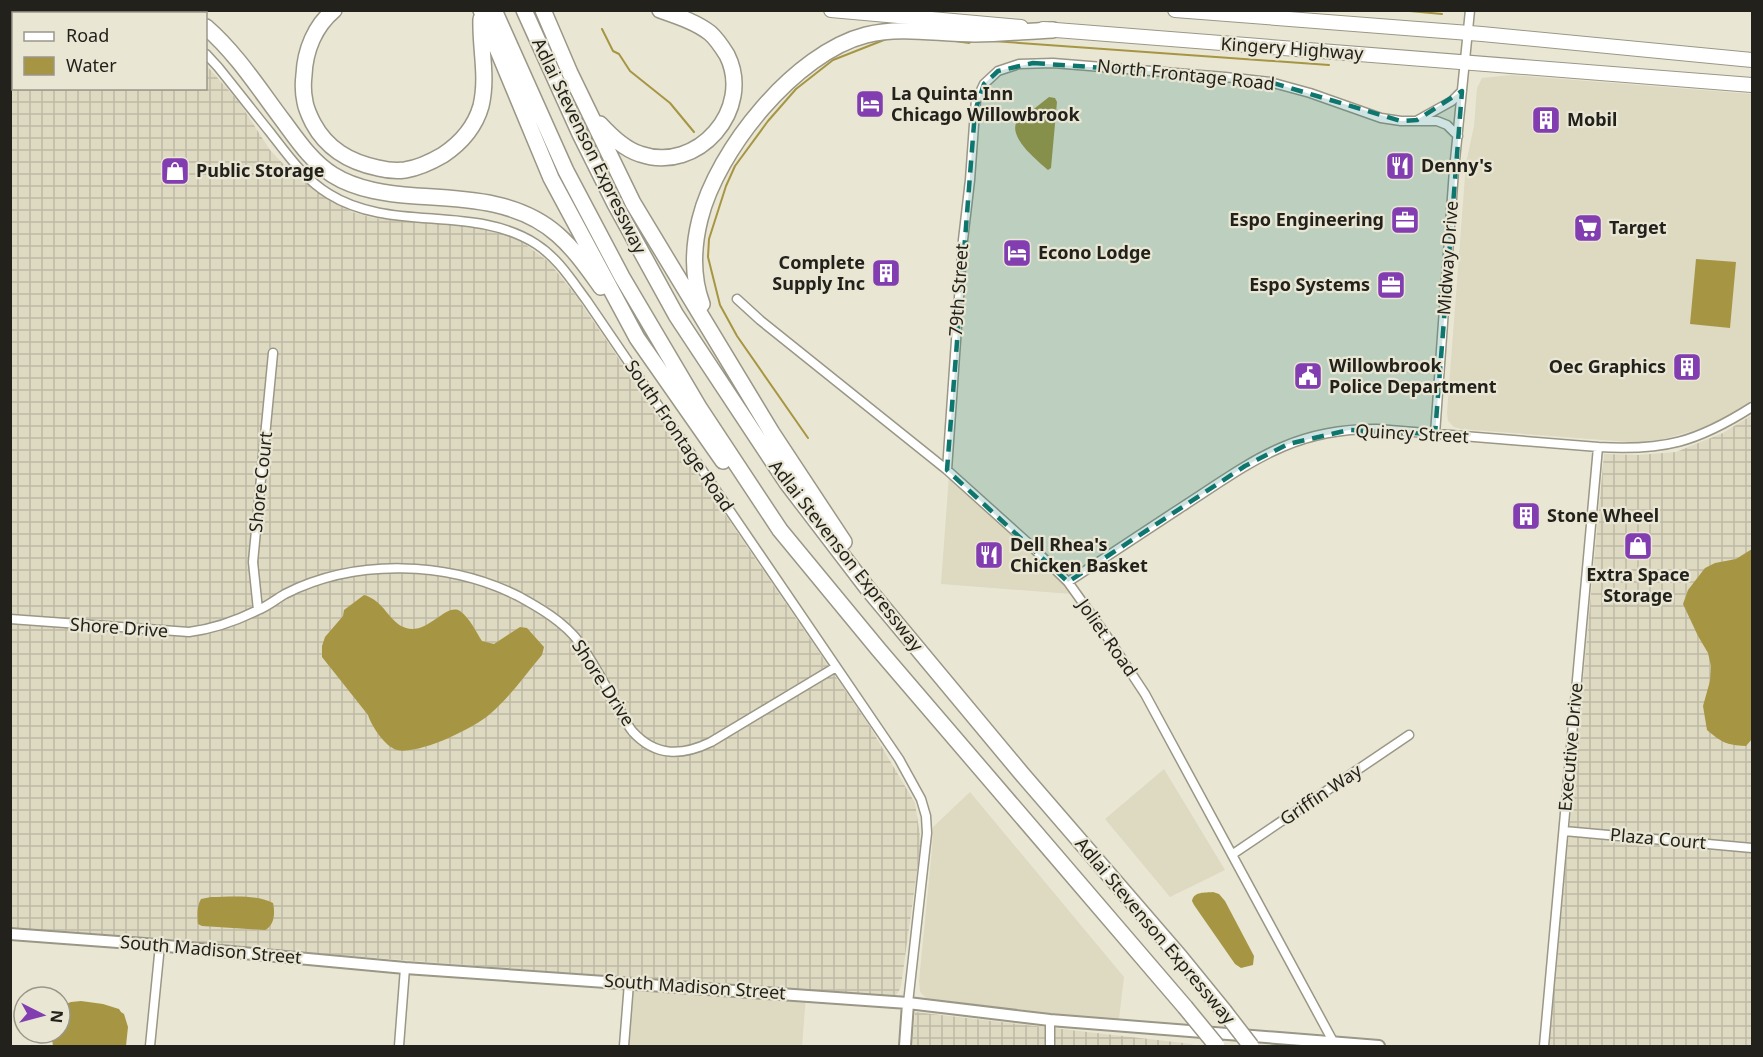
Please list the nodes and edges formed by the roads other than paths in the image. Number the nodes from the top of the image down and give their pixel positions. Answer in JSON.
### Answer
{"nodes":[{"id":1,"x":334,"y":10,"type":"edge"},
{"id":2,"x":481,"y":10,"type":"edge"},
{"id":3,"x":494,"y":10,"type":"edge"},
{"id":4,"x":524,"y":10,"type":"edge"},
{"id":5,"x":543,"y":10,"type":"edge"},
{"id":6,"x":660,"y":10,"type":"edge"},
{"id":7,"x":831,"y":10,"type":"edge"},
{"id":8,"x":1175,"y":10,"type":"edge"},
{"id":9,"x":1470,"y":10,"type":"edge"},
{"id":10,"x":207,"y":28,"type":"edge"},
{"id":11,"x":1053,"y":30,"type":"junction"},
{"id":12,"x":1468,"y":34,"type":"junction"},
{"id":13,"x":207,"y":55,"type":"edge"},
{"id":14,"x":1752,"y":60,"type":"edge"},
{"id":15,"x":1464,"y":62,"type":"junction"},
{"id":16,"x":570,"y":73,"type":"junction"},
{"id":17,"x":1752,"y":85,"type":"edge"},
{"id":18,"x":1462,"y":91,"type":"junction"},
{"id":19,"x":975,"y":111,"type":"joint"},
{"id":20,"x":1417,"y":120,"type":"junction"},
{"id":21,"x":1458,"y":136,"type":"junction"},
{"id":22,"x":737,"y":298,"type":"dead end"},
{"id":23,"x":710,"y":330,"type":"junction"},
{"id":24,"x":637,"y":338,"type":"junction"},
{"id":25,"x":273,"y":353,"type":"dead end"},
{"id":26,"x":1752,"y":407,"type":"edge"},
{"id":27,"x":1435,"y":434,"type":"junction"},
{"id":28,"x":1598,"y":447,"type":"junction"},
{"id":29,"x":947,"y":470,"type":"junction"},
{"id":30,"x":780,"y":530,"type":"junction"},
{"id":31,"x":1068,"y":582,"type":"junction"},
{"id":32,"x":868,"y":589,"type":"junction"},
{"id":33,"x":258,"y":610,"type":"junction"},
{"id":34,"x":10,"y":619,"type":"edge"},
{"id":35,"x":836,"y":667,"type":"junction"},
{"id":36,"x":1409,"y":735,"type":"dead end"},
{"id":37,"x":1564,"y":831,"type":"junction"},
{"id":38,"x":1752,"y":848,"type":"edge"},
{"id":39,"x":1233,"y":854,"type":"junction"},
{"id":40,"x":10,"y":934,"type":"edge"},
{"id":41,"x":160,"y":945,"type":"junction"},
{"id":42,"x":405,"y":968,"type":"junction"},
{"id":43,"x":629,"y":983,"type":"junction"},
{"id":44,"x":908,"y":1003,"type":"junction"},
{"id":45,"x":1050,"y":1020,"type":"junction"},
{"id":46,"x":1335,"y":1045,"type":"edge"},
{"id":47,"x":150,"y":1047,"type":"edge"},
{"id":48,"x":399,"y":1047,"type":"edge"},
{"id":49,"x":624,"y":1047,"type":"edge"},
{"id":50,"x":905,"y":1047,"type":"edge"},
{"id":51,"x":1050,"y":1047,"type":"edge"},
{"id":52,"x":1217,"y":1047,"type":"edge"},
{"id":53,"x":1251,"y":1047,"type":"edge"},
{"id":54,"x":1379,"y":1047,"type":"edge"},
{"id":55,"x":1544,"y":1047,"type":"edge"}],
"edges":[{"from":1,"to":2,"type":"highway"},
{"from":2,"to":24,"type":"highway"},
{"from":3,"to":30,"type":"highway","name":"Adlai Stevenson Expressway"},
{"from":4,"to":32,"type":"highway","name":"Adlai Stevenson Expressway"},
{"from":5,"to":16,"type":"highway"},
{"from":6,"to":16,"type":"highway"},
{"from":7,"to":11,"type":"highway","name":"Kingery Highway"},
{"from":8,"to":12,"type":"highway","name":"Kingery Highway"},
{"from":9,"to":12,"type":"street","name":"Midway Drive"},
{"from":10,"to":24,"type":"highway"},
{"from":11,"to":15,"type":"highway","name":"Kingery Highway"},
{"from":11,"to":23,"type":"highway"},
{"from":12,"to":14,"type":"highway","name":"Kingery Highway"},
{"from":12,"to":15,"type":"street","name":"Midway Drive"},
{"from":13,"to":35,"type":"street","name":"South Frontage Road"},
{"from":15,"to":17,"type":"highway","name":"Kingery Highway"},
{"from":15,"to":18,"type":"street","name":"Midway Drive"},
{"from":16,"to":23,"type":"highway"},
{"from":18,"to":20,"type":"street"},
{"from":18,"to":21,"type":"street","name":"Midway Drive"},
{"from":19,"to":20,"type":"street","name":"North Frontage Road"},
{"from":19,"to":29,"type":"street","name":"79th Street"},
{"from":20,"to":21,"type":"street","name":"North Frontage Road"},
{"from":21,"to":27,"type":"street","name":"Midway Drive"},
{"from":22,"to":29,"type":"street","name":"Joliet Road"},
{"from":23,"to":32,"type":"highway"},
{"from":24,"to":30,"type":"highway"},
{"from":25,"to":33,"type":"street","name":"Shore Court"},
{"from":26,"to":28,"type":"street","name":"Quincy Street"},
{"from":27,"to":28,"type":"street","name":"Quincy Street"},
{"from":27,"to":31,"type":"street","name":"Quincy Street"},
{"from":28,"to":37,"type":"street","name":"Executive Drive"},
{"from":29,"to":31,"type":"street","name":"Joliet Road"},
{"from":30,"to":52,"type":"highway","name":"Adlai Stevenson Expressway","bridge":true},
{"from":31,"to":39,"type":"street","name":"Joliet Road"},
{"from":32,"to":53,"type":"highway","name":"Adlai Stevenson Expressway","bridge":true},
{"from":33,"to":34,"type":"street","name":"Shore Drive"},
{"from":33,"to":35,"type":"street","name":"Shore Drive"},
{"from":35,"to":44,"type":"street","name":"South Frontage Road"},
{"from":36,"to":39,"type":"street","name":"Griffin Way"},
{"from":37,"to":38,"type":"street","name":"Plaza Court"},
{"from":37,"to":55,"type":"street","name":"Executive Drive"},
{"from":39,"to":46,"type":"street","name":"Joliet Road"},
{"from":40,"to":41,"type":"street","name":"South Madison Street"},
{"from":41,"to":42,"type":"street","name":"South Madison Street"},
{"from":41,"to":47,"type":"street"},
{"from":42,"to":43,"type":"street","name":"South Madison Street"},
{"from":42,"to":48,"type":"street"},
{"from":43,"to":44,"type":"street","name":"South Madison Street"},
{"from":43,"to":49,"type":"street"},
{"from":44,"to":45,"type":"street","name":"South Madison Street"},
{"from":44,"to":50,"type":"street"},
{"from":45,"to":46,"type":"street","name":"South Madison Street"},
{"from":45,"to":51,"type":"street"},
{"from":46,"to":54,"type":"street","name":"South Madison Street"}]}
